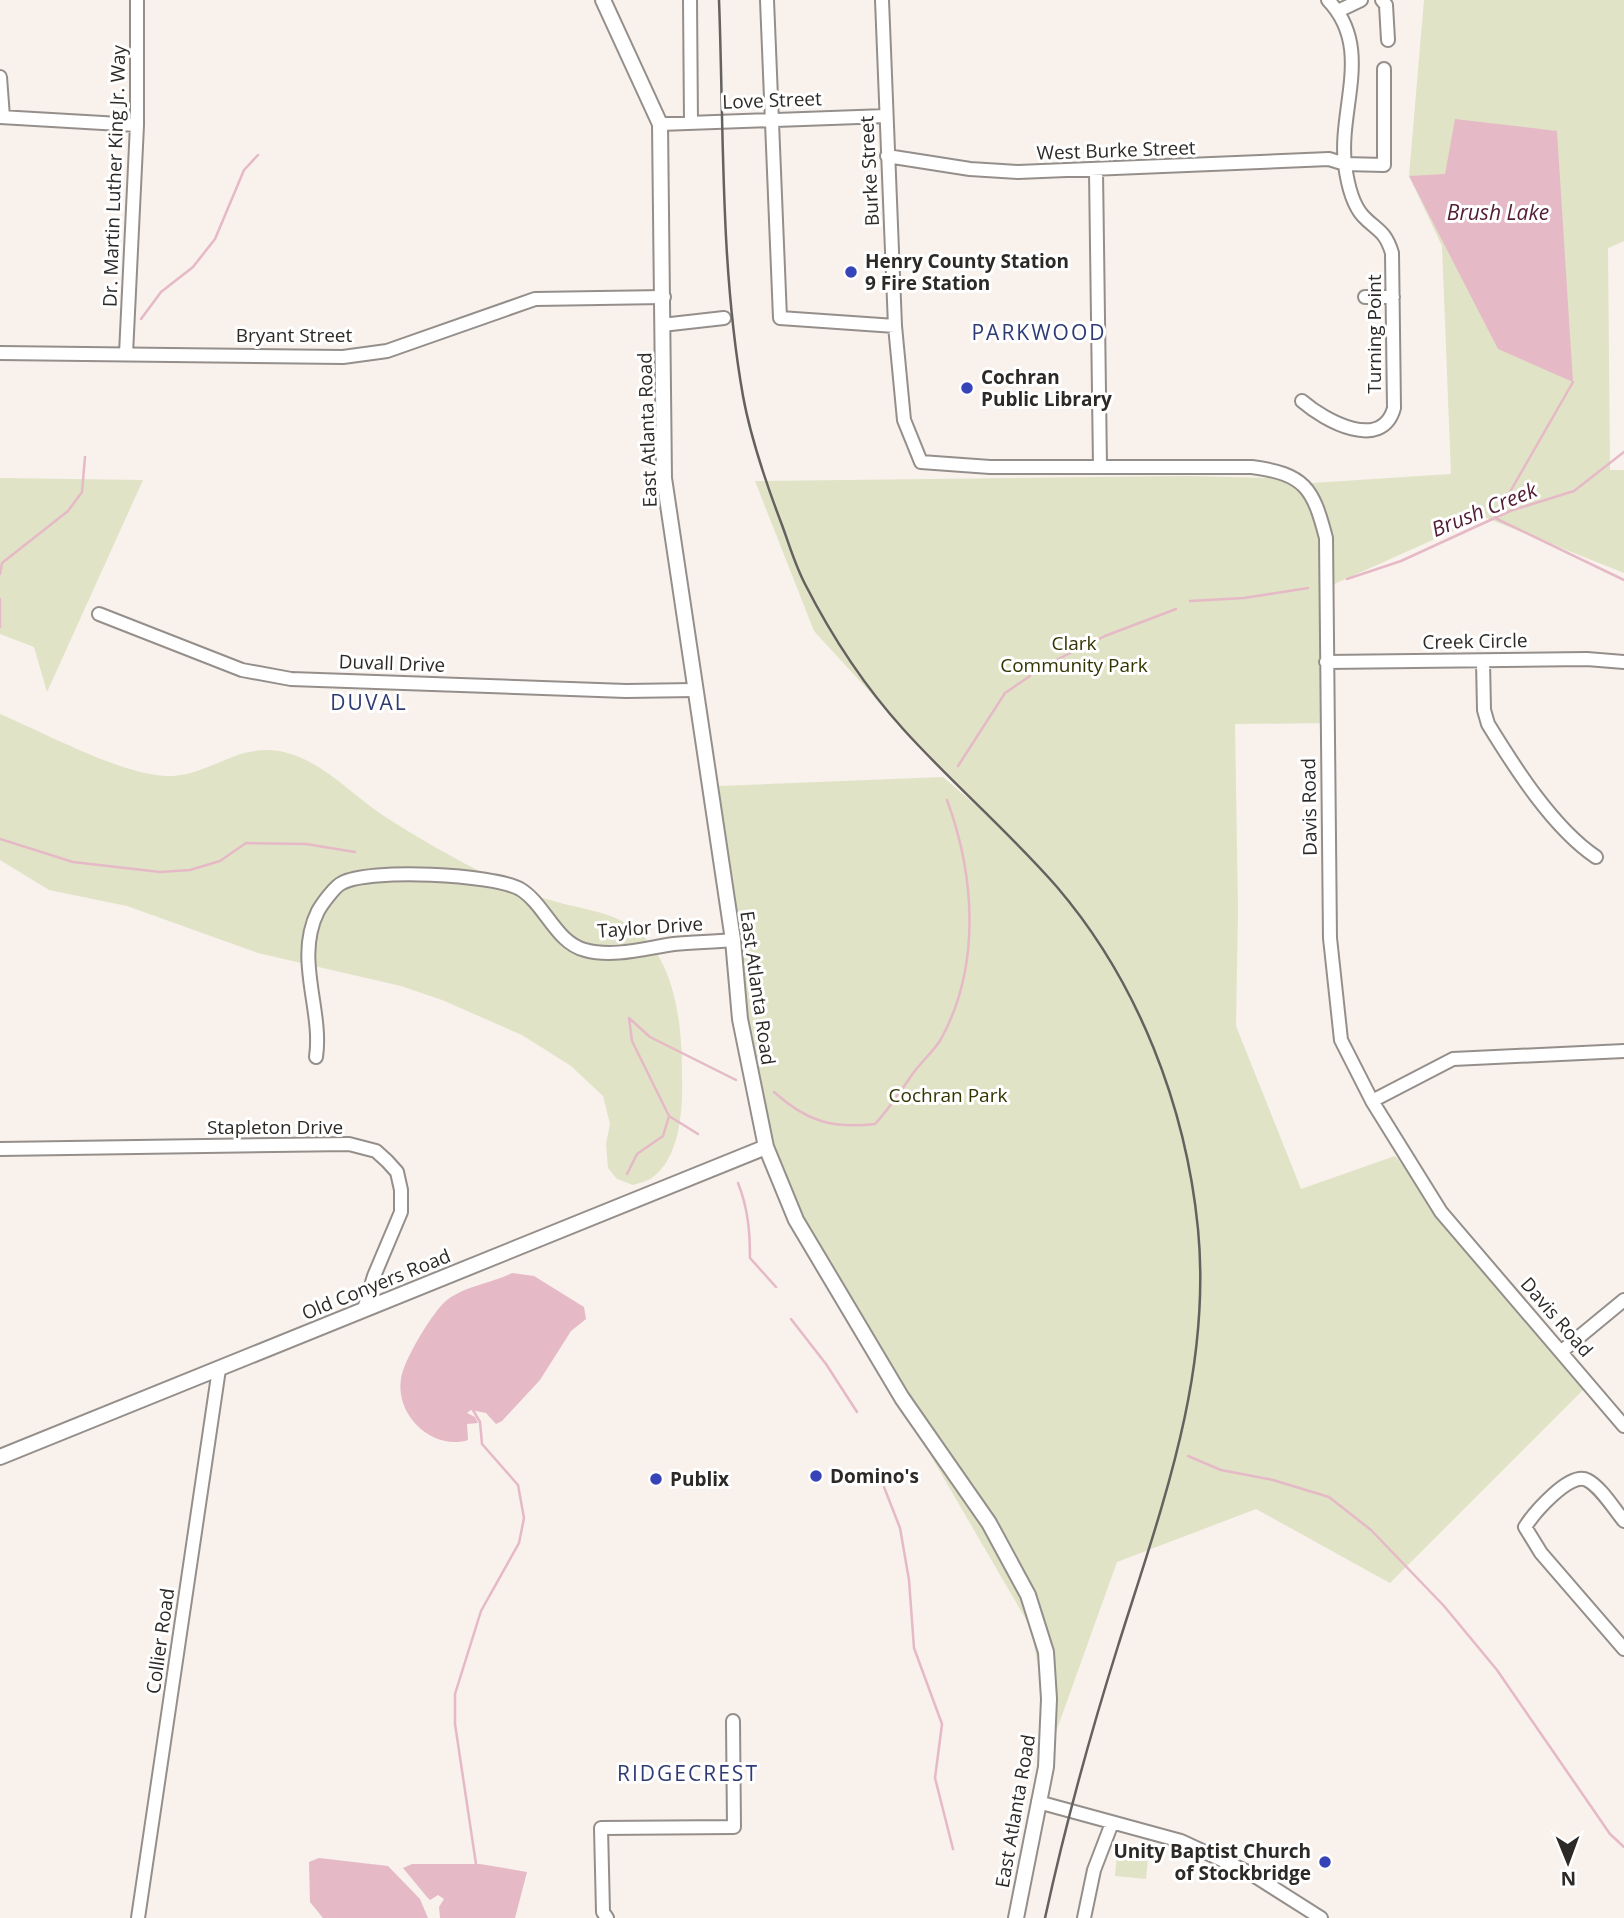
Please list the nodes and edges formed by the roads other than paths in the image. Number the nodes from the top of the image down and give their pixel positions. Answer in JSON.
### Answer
{"nodes":[{"id":1,"x":137,"y":0,"type":"edge"},
{"id":2,"x":603,"y":0,"type":"edge"},
{"id":3,"x":690,"y":0,"type":"edge"},
{"id":4,"x":767,"y":0,"type":"edge"},
{"id":5,"x":882,"y":0,"type":"edge"},
{"id":6,"x":1328,"y":0,"type":"edge"},
{"id":7,"x":1362,"y":0,"type":"edge"},
{"id":8,"x":1382,"y":0,"type":"edge"},
{"id":9,"x":1339,"y":11,"type":"junction"},
{"id":10,"x":1388,"y":40,"type":"dead end"},
{"id":11,"x":1384,"y":69,"type":"dead end"},
{"id":12,"x":0,"y":77,"type":"edge"},
{"id":13,"x":886,"y":116,"type":"junction"},
{"id":14,"x":2,"y":117,"type":"edge"},
{"id":15,"x":769,"y":118,"type":"junction"},
{"id":16,"x":691,"y":122,"type":"junction"},
{"id":17,"x":660,"y":124,"type":"junction"},
{"id":18,"x":137,"y":125,"type":"junction"},
{"id":19,"x":887,"y":156,"type":"junction"},
{"id":20,"x":1345,"y":164,"type":"junction"},
{"id":21,"x":1096,"y":171,"type":"junction"},
{"id":22,"x":664,"y":297,"type":"junction"},
{"id":23,"x":1365,"y":297,"type":"dead end"},
{"id":24,"x":1393,"y":297,"type":"junction"},
{"id":25,"x":724,"y":318,"type":"dead end"},
{"id":26,"x":662,"y":325,"type":"junction"},
{"id":27,"x":895,"y":326,"type":"junction"},
{"id":28,"x":0,"y":353,"type":"edge"},
{"id":29,"x":126,"y":354,"type":"junction"},
{"id":30,"x":1302,"y":401,"type":"dead end"},
{"id":31,"x":921,"y":462,"type":"joint"},
{"id":32,"x":1100,"y":466,"type":"junction"},
{"id":33,"x":99,"y":614,"type":"dead end"},
{"id":34,"x":1483,"y":661,"type":"junction"},
{"id":35,"x":1326,"y":662,"type":"junction"},
{"id":36,"x":1624,"y":662,"type":"edge"},
{"id":37,"x":695,"y":690,"type":"junction"},
{"id":38,"x":1596,"y":857,"type":"dead end"},
{"id":39,"x":733,"y":940,"type":"junction"},
{"id":40,"x":1624,"y":1051,"type":"edge"},
{"id":41,"x":316,"y":1057,"type":"dead end"},
{"id":42,"x":1372,"y":1101,"type":"junction"},
{"id":43,"x":766,"y":1147,"type":"junction"},
{"id":44,"x":0,"y":1149,"type":"edge"},
{"id":45,"x":1624,"y":1300,"type":"edge"},
{"id":46,"x":364,"y":1309,"type":"junction"},
{"id":47,"x":1562,"y":1351,"type":"junction"},
{"id":48,"x":219,"y":1369,"type":"junction"},
{"id":49,"x":1624,"y":1426,"type":"edge"},
{"id":50,"x":0,"y":1457,"type":"edge"},
{"id":51,"x":1624,"y":1521,"type":"edge"},
{"id":52,"x":1624,"y":1649,"type":"edge"},
{"id":53,"x":733,"y":1721,"type":"dead end"},
{"id":54,"x":1038,"y":1801,"type":"junction"},
{"id":55,"x":1112,"y":1823,"type":"junction"},
{"id":56,"x":138,"y":1918,"type":"edge"},
{"id":57,"x":607,"y":1918,"type":"edge"},
{"id":58,"x":1016,"y":1918,"type":"edge"},
{"id":59,"x":1084,"y":1918,"type":"edge"},
{"id":60,"x":1321,"y":1918,"type":"edge"}],
"edges":[{"from":1,"to":18,"type":"street","name":"Dr. Martin Luther King Jr. Way"},
{"from":2,"to":17,"type":"street","name":"East Atlanta Road"},
{"from":3,"to":16,"type":"street"},
{"from":4,"to":15,"type":"street"},
{"from":5,"to":13,"type":"street","name":"Burke Street"},
{"from":6,"to":9,"type":"street"},
{"from":7,"to":9,"type":"street"},
{"from":8,"to":10,"type":"street"},
{"from":9,"to":20,"type":"street","name":"Turning Point"},
{"from":11,"to":20,"type":"street","name":"West Burke Street"},
{"from":12,"to":14,"type":"street"},
{"from":13,"to":15,"type":"street","name":"Love Street"},
{"from":13,"to":19,"type":"street","name":"Burke Street"},
{"from":14,"to":18,"type":"street"},
{"from":15,"to":16,"type":"street","name":"Love Street"},
{"from":15,"to":27,"type":"street"},
{"from":16,"to":17,"type":"street","name":"Love Street"},
{"from":17,"to":22,"type":"street","name":"East Atlanta Road"},
{"from":18,"to":29,"type":"street","name":"Dr. Martin Luther King Jr. Way"},
{"from":19,"to":21,"type":"street","name":"West Burke Street"},
{"from":19,"to":27,"type":"street","name":"Burke Street"},
{"from":20,"to":21,"type":"street","name":"West Burke Street"},
{"from":20,"to":24,"type":"street","name":"Turning Point"},
{"from":21,"to":32,"type":"street"},
{"from":22,"to":26,"type":"street","name":"East Atlanta Road"},
{"from":22,"to":29,"type":"street","name":"Bryant Street"},
{"from":23,"to":24,"type":"street"},
{"from":24,"to":30,"type":"street","name":"Turning Point"},
{"from":25,"to":26,"type":"street"},
{"from":26,"to":37,"type":"street","name":"East Atlanta Road"},
{"from":27,"to":31,"type":"street","name":"Burke Street"},
{"from":28,"to":29,"type":"street","name":"Bryant Street"},
{"from":31,"to":32,"type":"street","name":"Davis Road"},
{"from":32,"to":35,"type":"street","name":"Davis Road"},
{"from":33,"to":37,"type":"street","name":"Duvall Drive"},
{"from":34,"to":35,"type":"street","name":"Creek Circle"},
{"from":34,"to":36,"type":"street","name":"Creek Circle"},
{"from":34,"to":38,"type":"street"},
{"from":35,"to":42,"type":"street","name":"Davis Road"},
{"from":37,"to":39,"type":"street","name":"East Atlanta Road"},
{"from":39,"to":41,"type":"street","name":"Taylor Drive"},
{"from":39,"to":43,"type":"street","name":"East Atlanta Road"},
{"from":40,"to":42,"type":"street"},
{"from":42,"to":47,"type":"street","name":"Davis Road"},
{"from":43,"to":46,"type":"street","name":"Old Conyers Road"},
{"from":43,"to":54,"type":"street","name":"East Atlanta Road"},
{"from":44,"to":46,"type":"street","name":"Stapleton Drive"},
{"from":45,"to":47,"type":"street"},
{"from":46,"to":48,"type":"street","name":"Old Conyers Road"},
{"from":47,"to":49,"type":"street","name":"Davis Road"},
{"from":48,"to":50,"type":"street","name":"Old Conyers Road"},
{"from":48,"to":56,"type":"street","name":"Collier Road"},
{"from":51,"to":52,"type":"street"},
{"from":53,"to":57,"type":"street"},
{"from":54,"to":55,"type":"street"},
{"from":54,"to":58,"type":"street","name":"East Atlanta Road"},
{"from":55,"to":59,"type":"street"},
{"from":55,"to":60,"type":"street"}]}
